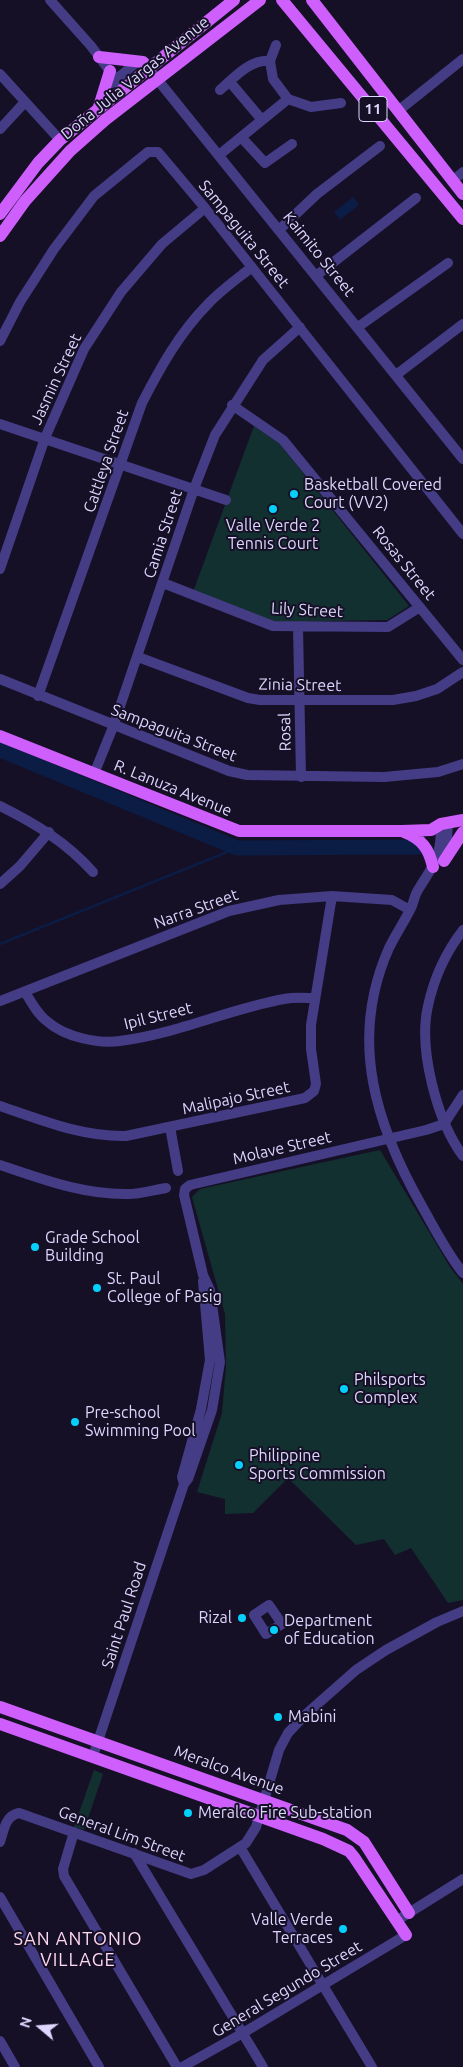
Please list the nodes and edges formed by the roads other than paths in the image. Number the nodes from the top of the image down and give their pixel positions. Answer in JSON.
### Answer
{"nodes":[{"id":1,"x":50,"y":0,"type":"edge"},
{"id":2,"x":234,"y":0,"type":"edge"},
{"id":3,"x":260,"y":0,"type":"edge"},
{"id":4,"x":282,"y":0,"type":"edge"},
{"id":5,"x":312,"y":0,"type":"edge"},
{"id":6,"x":276,"y":45,"type":"dead end"},
{"id":7,"x":99,"y":56,"type":"junction"},
{"id":8,"x":463,"y":59,"type":"edge"},
{"id":9,"x":138,"y":61,"type":"junction"},
{"id":10,"x":270,"y":61,"type":"junction"},
{"id":11,"x":0,"y":74,"type":"edge"},
{"id":12,"x":154,"y":74,"type":"junction"},
{"id":13,"x":117,"y":80,"type":"junction"},
{"id":14,"x":230,"y":82,"type":"junction"},
{"id":15,"x":220,"y":90,"type":"dead end"},
{"id":16,"x":288,"y":99,"type":"junction"},
{"id":17,"x":25,"y":102,"type":"junction"},
{"id":18,"x":341,"y":103,"type":"dead end"},
{"id":19,"x":98,"y":110,"type":"junction"},
{"id":20,"x":398,"y":111,"type":"junction"},
{"id":21,"x":262,"y":120,"type":"junction"},
{"id":22,"x":0,"y":129,"type":"edge"},
{"id":23,"x":242,"y":136,"type":"junction"},
{"id":24,"x":60,"y":140,"type":"junction"},
{"id":25,"x":292,"y":144,"type":"dead end"},
{"id":26,"x":380,"y":146,"type":"dead end"},
{"id":27,"x":219,"y":155,"type":"junction"},
{"id":28,"x":463,"y":172,"type":"edge"},
{"id":29,"x":450,"y":178,"type":"junction"},
{"id":30,"x":435,"y":184,"type":"junction"},
{"id":31,"x":463,"y":194,"type":"edge"},
{"id":32,"x":416,"y":198,"type":"dead end"},
{"id":33,"x":205,"y":208,"type":"junction"},
{"id":34,"x":0,"y":214,"type":"edge"},
{"id":35,"x":463,"y":220,"type":"edge"},
{"id":36,"x":280,"y":229,"type":"junction"},
{"id":37,"x":0,"y":236,"type":"edge"},
{"id":38,"x":448,"y":263,"type":"dead end"},
{"id":39,"x":252,"y":267,"type":"junction"},
{"id":40,"x":317,"y":275,"type":"junction"},
{"id":41,"x":463,"y":324,"type":"edge"},
{"id":42,"x":300,"y":327,"type":"junction"},
{"id":43,"x":358,"y":327,"type":"junction"},
{"id":44,"x":0,"y":341,"type":"edge"},
{"id":45,"x":396,"y":375,"type":"junction"},
{"id":46,"x":232,"y":405,"type":"junction"},
{"id":47,"x":0,"y":424,"type":"edge"},
{"id":48,"x":45,"y":438,"type":"junction"},
{"id":49,"x":463,"y":459,"type":"edge"},
{"id":50,"x":120,"y":464,"type":"junction"},
{"id":51,"x":194,"y":489,"type":"junction"},
{"id":52,"x":226,"y":500,"type":"dead end"},
{"id":53,"x":463,"y":534,"type":"edge"},
{"id":54,"x":0,"y":569,"type":"edge"},
{"id":55,"x":163,"y":583,"type":"junction"},
{"id":56,"x":420,"y":607,"type":"junction"},
{"id":57,"x":298,"y":627,"type":"junction"},
{"id":58,"x":138,"y":657,"type":"junction"},
{"id":59,"x":463,"y":660,"type":"edge"},
{"id":60,"x":463,"y":672,"type":"edge"},
{"id":61,"x":0,"y":680,"type":"edge"},
{"id":62,"x":38,"y":696,"type":"junction"},
{"id":63,"x":299,"y":701,"type":"junction"},
{"id":64,"x":113,"y":727,"type":"junction"},
{"id":65,"x":0,"y":736,"type":"edge"},
{"id":66,"x":463,"y":764,"type":"edge"},
{"id":67,"x":94,"y":774,"type":"junction"},
{"id":68,"x":301,"y":777,"type":"junction"},
{"id":69,"x":0,"y":806,"type":"edge"},
{"id":70,"x":463,"y":820,"type":"edge"},
{"id":71,"x":442,"y":828,"type":"junction"},
{"id":72,"x":463,"y":830,"type":"edge"},
{"id":73,"x":402,"y":831,"type":"junction"},
{"id":74,"x":49,"y":832,"type":"junction"},
{"id":75,"x":439,"y":864,"type":"junction"},
{"id":76,"x":93,"y":872,"type":"dead end"},
{"id":77,"x":0,"y":884,"type":"edge"},
{"id":78,"x":332,"y":896,"type":"junction"},
{"id":79,"x":412,"y":907,"type":"junction"},
{"id":80,"x":463,"y":930,"type":"edge"},
{"id":81,"x":25,"y":992,"type":"junction"},
{"id":82,"x":314,"y":998,"type":"junction"},
{"id":83,"x":0,"y":1002,"type":"edge"},
{"id":84,"x":463,"y":1095,"type":"edge"},
{"id":85,"x":0,"y":1106,"type":"edge"},
{"id":86,"x":444,"y":1124,"type":"junction"},
{"id":87,"x":170,"y":1127,"type":"junction"},
{"id":88,"x":388,"y":1138,"type":"junction"},
{"id":89,"x":463,"y":1156,"type":"edge"},
{"id":90,"x":0,"y":1165,"type":"edge"},
{"id":91,"x":178,"y":1171,"type":"dead end"},
{"id":92,"x":166,"y":1188,"type":"dead end"},
{"id":93,"x":185,"y":1189,"type":"joint"},
{"id":94,"x":463,"y":1273,"type":"edge"},
{"id":95,"x":463,"y":1611,"type":"edge"},
{"id":96,"x":0,"y":1707,"type":"edge"},
{"id":97,"x":0,"y":1724,"type":"edge"},
{"id":98,"x":99,"y":1740,"type":"junction"},
{"id":99,"x":93,"y":1756,"type":"junction"},
{"id":100,"x":192,"y":1774,"type":"junction"},
{"id":101,"x":187,"y":1791,"type":"junction"},
{"id":102,"x":266,"y":1800,"type":"junction"},
{"id":103,"x":260,"y":1817,"type":"junction"},
{"id":104,"x":329,"y":1823,"type":"junction"},
{"id":105,"x":74,"y":1832,"type":"junction"},
{"id":106,"x":324,"y":1839,"type":"junction"},
{"id":107,"x":0,"y":1842,"type":"edge"},
{"id":108,"x":240,"y":1847,"type":"junction"},
{"id":109,"x":134,"y":1853,"type":"junction"},
{"id":110,"x":463,"y":1879,"type":"edge"},
{"id":111,"x":0,"y":1897,"type":"edge"},
{"id":112,"x":409,"y":1913,"type":"junction"},
{"id":113,"x":396,"y":1921,"type":"junction"},
{"id":114,"x":406,"y":1935,"type":"joint"},
{"id":115,"x":323,"y":1986,"type":"junction"},
{"id":116,"x":243,"y":2034,"type":"junction"},
{"id":117,"x":0,"y":2042,"type":"edge"},
{"id":118,"x":15,"y":2067,"type":"edge"},
{"id":119,"x":99,"y":2067,"type":"edge"},
{"id":120,"x":177,"y":2067,"type":"edge"},
{"id":121,"x":182,"y":2067,"type":"edge"},
{"id":122,"x":263,"y":2067,"type":"edge"},
{"id":123,"x":372,"y":2067,"type":"edge"}],
"edges":[{"from":1,"to":7,"type":"street"},
{"from":2,"to":12,"type":"main road","name":"Doña Julia Vargas Avenue"},
{"from":3,"to":12,"type":"main road","name":"Doña Julia Vargas Avenue"},
{"from":4,"to":30,"type":"main road","number":"11"},
{"from":5,"to":20,"type":"main road","number":"11"},
{"from":6,"to":10,"type":"street"},
{"from":7,"to":9,"type":"main road"},
{"from":7,"to":13,"type":"street"},
{"from":8,"to":20,"type":"street"},
{"from":9,"to":12,"type":"main road"},
{"from":9,"to":13,"type":"street"},
{"from":10,"to":14,"type":"street"},
{"from":10,"to":16,"type":"street"},
{"from":11,"to":17,"type":"street"},
{"from":12,"to":13,"type":"main road","name":"Doña Julia Vargas Avenue"},
{"from":12,"to":27,"type":"street","name":"Kaimito Street"},
{"from":12,"to":37,"type":"main road","name":"Doña Julia Vargas Avenue"},
{"from":13,"to":19,"type":"main road","name":"Doña Julia Vargas Avenue"},
{"from":13,"to":19,"type":"main road"},
{"from":14,"to":15,"type":"street"},
{"from":14,"to":21,"type":"street"},
{"from":16,"to":18,"type":"street"},
{"from":16,"to":21,"type":"street"},
{"from":17,"to":22,"type":"street"},
{"from":17,"to":24,"type":"street"},
{"from":19,"to":24,"type":"main road","name":"Doña Julia Vargas Avenue"},
{"from":20,"to":29,"type":"main road","number":"11"},
{"from":21,"to":23,"type":"street"},
{"from":23,"to":25,"type":"street"},
{"from":23,"to":27,"type":"street"},
{"from":24,"to":34,"type":"main road","name":"Doña Julia Vargas Avenue"},
{"from":26,"to":36,"type":"street"},
{"from":27,"to":36,"type":"street","name":"Kaimito Street"},
{"from":28,"to":29,"type":"street"},
{"from":29,"to":30,"type":"main road"},
{"from":29,"to":31,"type":"main road","number":"11"},
{"from":30,"to":35,"type":"main road","number":"11"},
{"from":32,"to":40,"type":"street"},
{"from":33,"to":39,"type":"street","name":"Sampaguita Street"},
{"from":33,"to":44,"type":"street","name":"Sampaguita Street"},
{"from":33,"to":48,"type":"street","name":"Jasmin Street"},
{"from":36,"to":40,"type":"street","name":"Kaimito Street"},
{"from":38,"to":43,"type":"street"},
{"from":39,"to":42,"type":"street","name":"Sampaguita Street"},
{"from":39,"to":50,"type":"street","name":"Cattleya Street"},
{"from":40,"to":43,"type":"street","name":"Kaimito Street"},
{"from":41,"to":45,"type":"street"},
{"from":42,"to":46,"type":"street","name":"Camia Street"},
{"from":42,"to":53,"type":"street","name":"Sampaguita Street"},
{"from":43,"to":45,"type":"street","name":"Kaimito Street"},
{"from":45,"to":49,"type":"street","name":"Kaimito Street"},
{"from":46,"to":51,"type":"street","name":"Camia Street"},
{"from":46,"to":56,"type":"street","name":"Rosas Street"},
{"from":47,"to":48,"type":"street"},
{"from":48,"to":50,"type":"street"},
{"from":48,"to":54,"type":"street","name":"Jasmin Street"},
{"from":50,"to":51,"type":"street"},
{"from":50,"to":62,"type":"street","name":"Cattleya Street"},
{"from":51,"to":52,"type":"street"},
{"from":51,"to":55,"type":"street","name":"Camia Street"},
{"from":55,"to":57,"type":"street","name":"Lily Street"},
{"from":55,"to":58,"type":"street","name":"Camia Street"},
{"from":56,"to":57,"type":"street","name":"Lily Street"},
{"from":56,"to":59,"type":"street","name":"Rosas Street"},
{"from":57,"to":63,"type":"street","name":"Rosal"},
{"from":58,"to":63,"type":"street","name":"Zinia Street"},
{"from":58,"to":64,"type":"street","name":"Camia Street"},
{"from":60,"to":63,"type":"street","name":"Zinia Street"},
{"from":61,"to":62,"type":"street","name":"Sampaguita Street"},
{"from":62,"to":64,"type":"street","name":"Sampaguita Street"},
{"from":63,"to":68,"type":"street","name":"Rosal"},
{"from":64,"to":67,"type":"street","name":"Camia Street"},
{"from":64,"to":68,"type":"street","name":"Sampaguita Street"},
{"from":65,"to":67,"type":"main road","name":"R. Lanuza Avenue"},
{"from":66,"to":68,"type":"street","name":"Sampaguita Street"},
{"from":67,"to":73,"type":"main road","name":"R. Lanuza Avenue"},
{"from":69,"to":74,"type":"street"},
{"from":70,"to":71,"type":"main road","name":"R. Lanuza Avenue"},
{"from":71,"to":72,"type":"main road","name":"R. Lanuza Avenue"},
{"from":71,"to":73,"type":"main road","name":"R. Lanuza Avenue"},
{"from":71,"to":75,"type":"street"},
{"from":72,"to":75,"type":"main road"},
{"from":73,"to":75,"type":"main road"},
{"from":74,"to":76,"type":"street"},
{"from":74,"to":77,"type":"street"},
{"from":75,"to":79,"type":"street"},
{"from":78,"to":79,"type":"street","name":"Narra Street"},
{"from":78,"to":81,"type":"street","name":"Narra Street"},
{"from":78,"to":82,"type":"street","name":"Malipajo Street"},
{"from":79,"to":88,"type":"street"},
{"from":80,"to":86,"type":"street"},
{"from":81,"to":82,"type":"street","name":"Ipil Street"},
{"from":81,"to":83,"type":"street","name":"Narra Street"},
{"from":82,"to":87,"type":"street","name":"Malipajo Street"},
{"from":84,"to":86,"type":"street"},
{"from":85,"to":87,"type":"street","name":"Malipajo Street"},
{"from":86,"to":88,"type":"street","name":"Molave Street"},
{"from":86,"to":89,"type":"street"},
{"from":87,"to":91,"type":"street"},
{"from":88,"to":93,"type":"street","name":"Molave Street"},
{"from":88,"to":94,"type":"street"},
{"from":90,"to":92,"type":"street"},
{"from":93,"to":98,"type":"street","name":"Saint Paul Road"},
{"from":95,"to":102,"type":"street","name":"General Lim Street"},
{"from":96,"to":98,"type":"main road","name":"Meralco Avenue"},
{"from":97,"to":99,"type":"main road","name":"Meralco Avenue"},
{"from":98,"to":99,"type":"street","name":"Saint Paul Road"},
{"from":98,"to":100,"type":"main road","name":"Meralco Avenue"},
{"from":99,"to":101,"type":"main road","name":"Meralco Avenue"},
{"from":100,"to":101,"type":"main road"},
{"from":100,"to":102,"type":"main road","name":"Meralco Avenue"},
{"from":101,"to":103,"type":"main road","name":"Meralco Avenue"},
{"from":102,"to":103,"type":"street","name":"General Lim Street"},
{"from":102,"to":104,"type":"main road","name":"Meralco Avenue"},
{"from":103,"to":106,"type":"main road","name":"Meralco Avenue"},
{"from":103,"to":108,"type":"street","name":"General Lim Street"},
{"from":104,"to":106,"type":"main road"},
{"from":104,"to":112,"type":"main road","name":"Meralco Avenue"},
{"from":105,"to":107,"type":"street","name":"General Lim Street"},
{"from":105,"to":109,"type":"street","name":"General Lim Street"},
{"from":105,"to":120,"type":"street"},
{"from":106,"to":113,"type":"main road","name":"Meralco Avenue"},
{"from":108,"to":109,"type":"street","name":"General Lim Street"},
{"from":108,"to":115,"type":"street"},
{"from":109,"to":116,"type":"street"},
{"from":110,"to":112,"type":"street"},
{"from":111,"to":119,"type":"street"},
{"from":112,"to":113,"type":"street"},
{"from":113,"to":114,"type":"main road","name":"Meralco Avenue"},
{"from":114,"to":115,"type":"street","name":"General Segundo Street"},
{"from":115,"to":116,"type":"street","name":"General Segundo Street"},
{"from":115,"to":123,"type":"street"},
{"from":116,"to":121,"type":"street","name":"General Segundo Street"},
{"from":116,"to":122,"type":"street"},
{"from":117,"to":118,"type":"street"}]}
